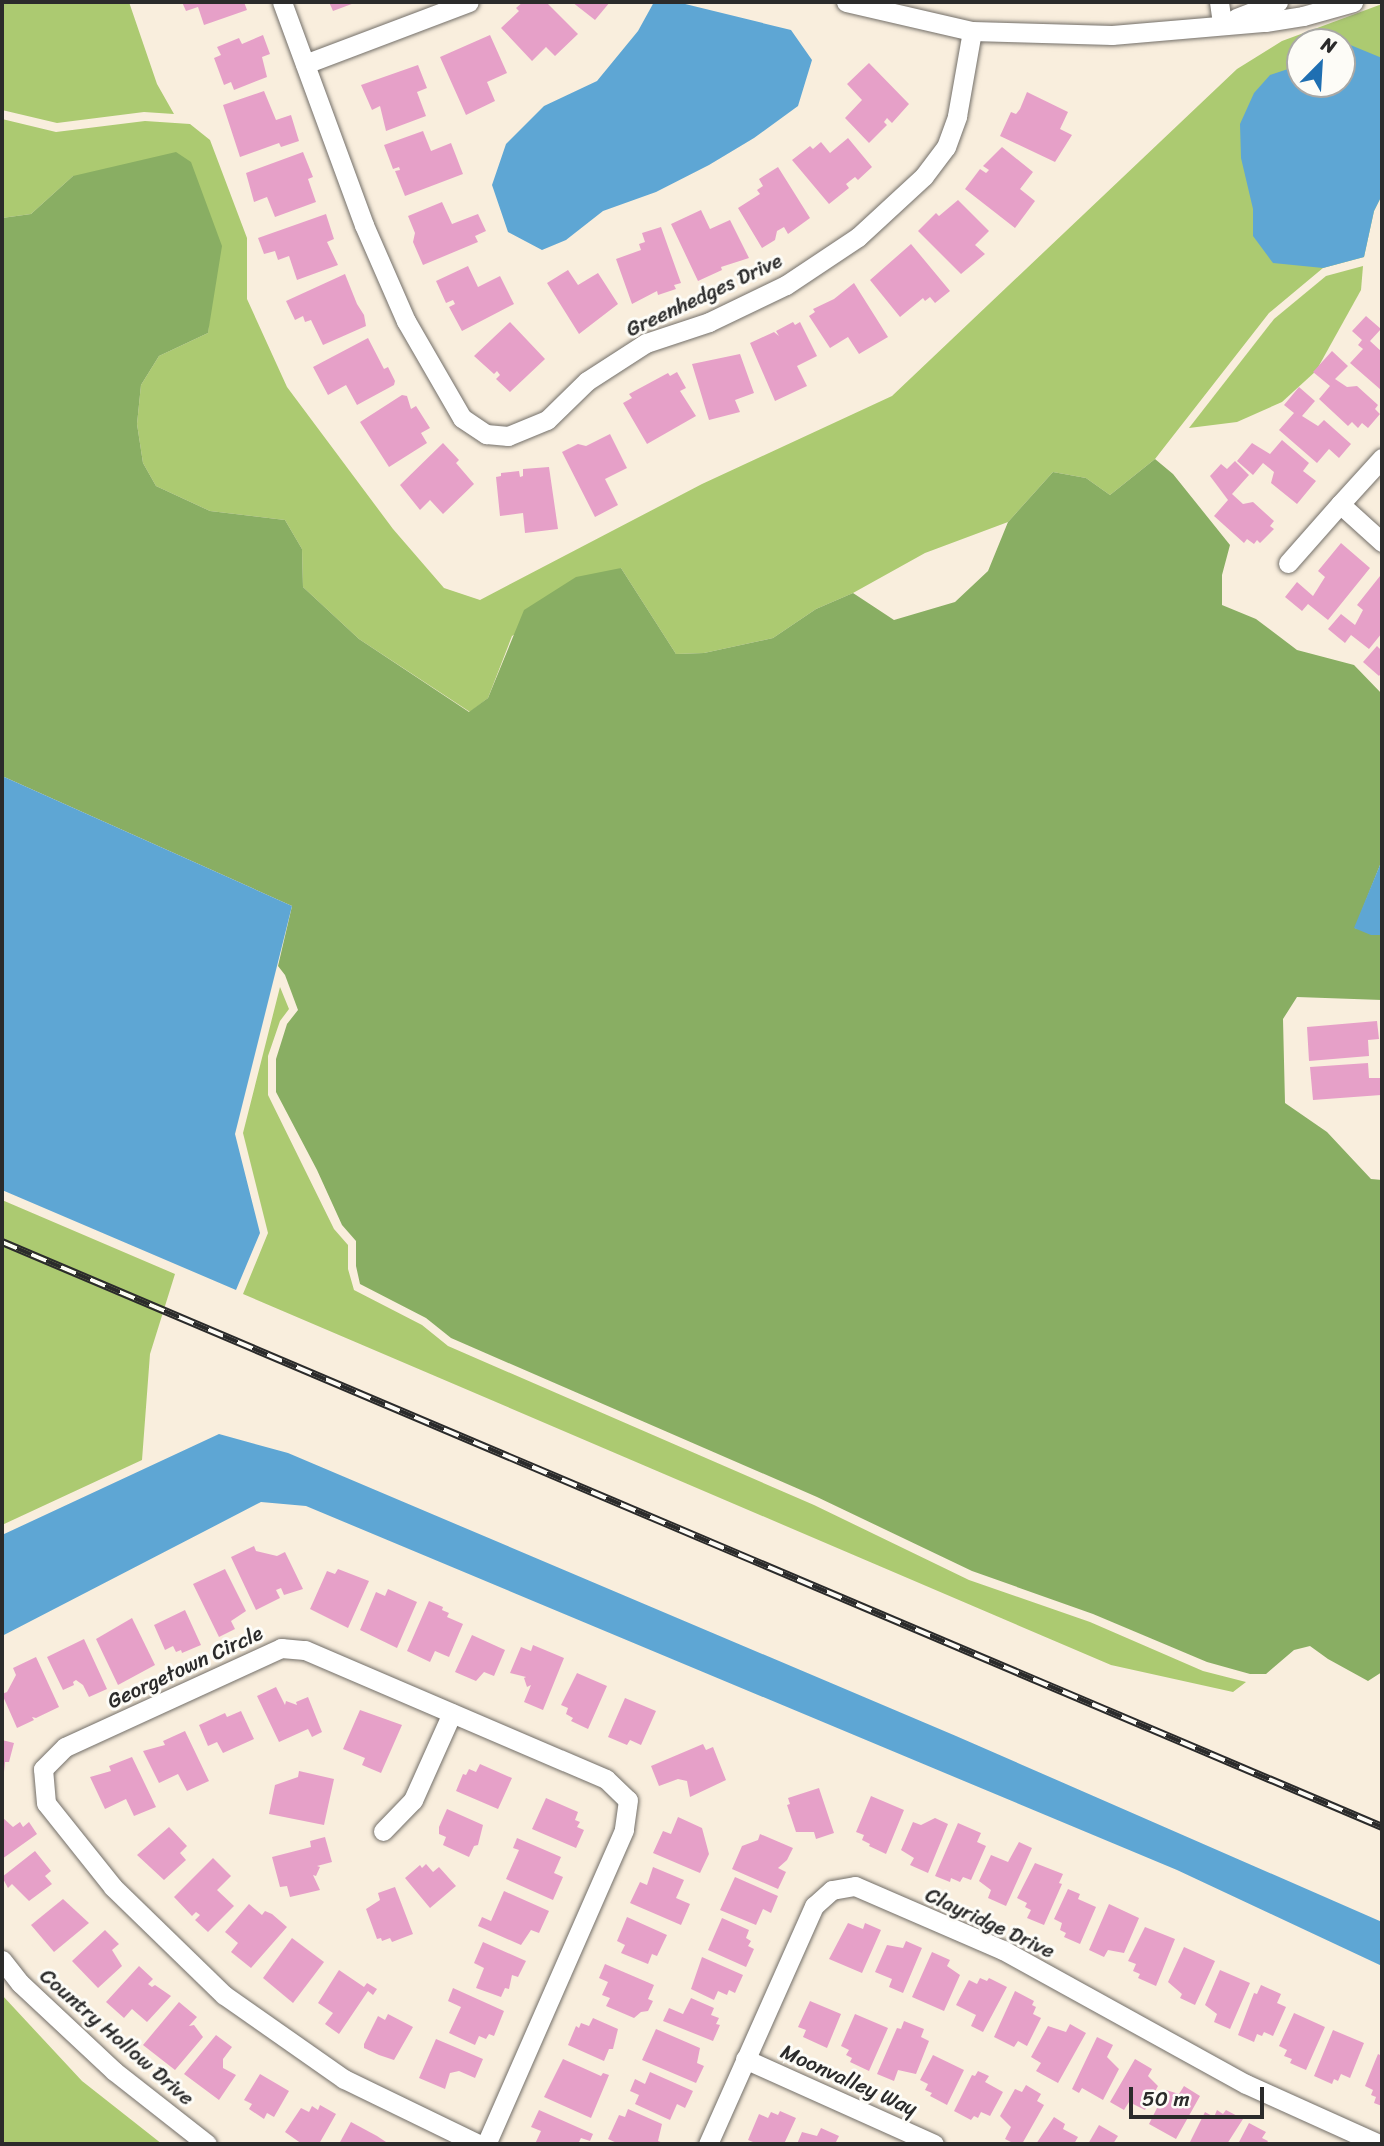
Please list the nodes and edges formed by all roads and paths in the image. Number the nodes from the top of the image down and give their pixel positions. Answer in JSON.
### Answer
{"nodes":[{"id":1,"x":282,"y":2,"type":"edge"},
{"id":2,"x":469,"y":2,"type":"edge"},
{"id":3,"x":846,"y":2,"type":"edge"},
{"id":4,"x":1219,"y":2,"type":"edge"},
{"id":5,"x":1278,"y":2,"type":"edge"},
{"id":6,"x":1353,"y":2,"type":"edge"},
{"id":7,"x":1222,"y":23,"type":"junction"},
{"id":8,"x":972,"y":31,"type":"junction"},
{"id":9,"x":305,"y":64,"type":"junction"},
{"id":10,"x":1382,"y":458,"type":"edge"},
{"id":11,"x":1340,"y":504,"type":"junction"},
{"id":12,"x":1382,"y":542,"type":"edge"},
{"id":13,"x":1288,"y":563,"type":"dead end"},
{"id":14,"x":452,"y":1713,"type":"junction"},
{"id":15,"x":383,"y":1831,"type":"dead end"},
{"id":16,"x":2,"y":1960,"type":"edge"},
{"id":17,"x":745,"y":2059,"type":"junction"},
{"id":18,"x":1373,"y":2143,"type":"edge"},
{"id":19,"x":207,"y":2144,"type":"edge"},
{"id":20,"x":478,"y":2144,"type":"edge"},
{"id":21,"x":486,"y":2144,"type":"edge"},
{"id":22,"x":708,"y":2144,"type":"edge"},
{"id":23,"x":934,"y":2144,"type":"edge"}],
"edges":[{"from":1,"to":9,"type":"street","name":"Greenhedges Drive"},
{"from":2,"to":9,"type":"street"},
{"from":3,"to":8,"type":"street"},
{"from":4,"to":7,"type":"street"},
{"from":5,"to":7,"type":"street"},
{"from":6,"to":7,"type":"street"},
{"from":7,"to":8,"type":"street"},
{"from":8,"to":9,"type":"street","name":"Greenhedges Drive"},
{"from":10,"to":11,"type":"street"},
{"from":11,"to":12,"type":"street"},
{"from":11,"to":13,"type":"street"},
{"from":14,"to":15,"type":"street"},
{"from":14,"to":20,"type":"street","name":"Georgetown Circle"},
{"from":14,"to":21,"type":"street","name":"Georgetown Circle"},
{"from":16,"to":19,"type":"street","name":"Country Hollow Drive"},
{"from":17,"to":18,"type":"street","name":"Clayridge Drive"},
{"from":17,"to":22,"type":"street","name":"Clayridge Drive"},
{"from":17,"to":23,"type":"street","name":"Moonvalley Way"}]}
